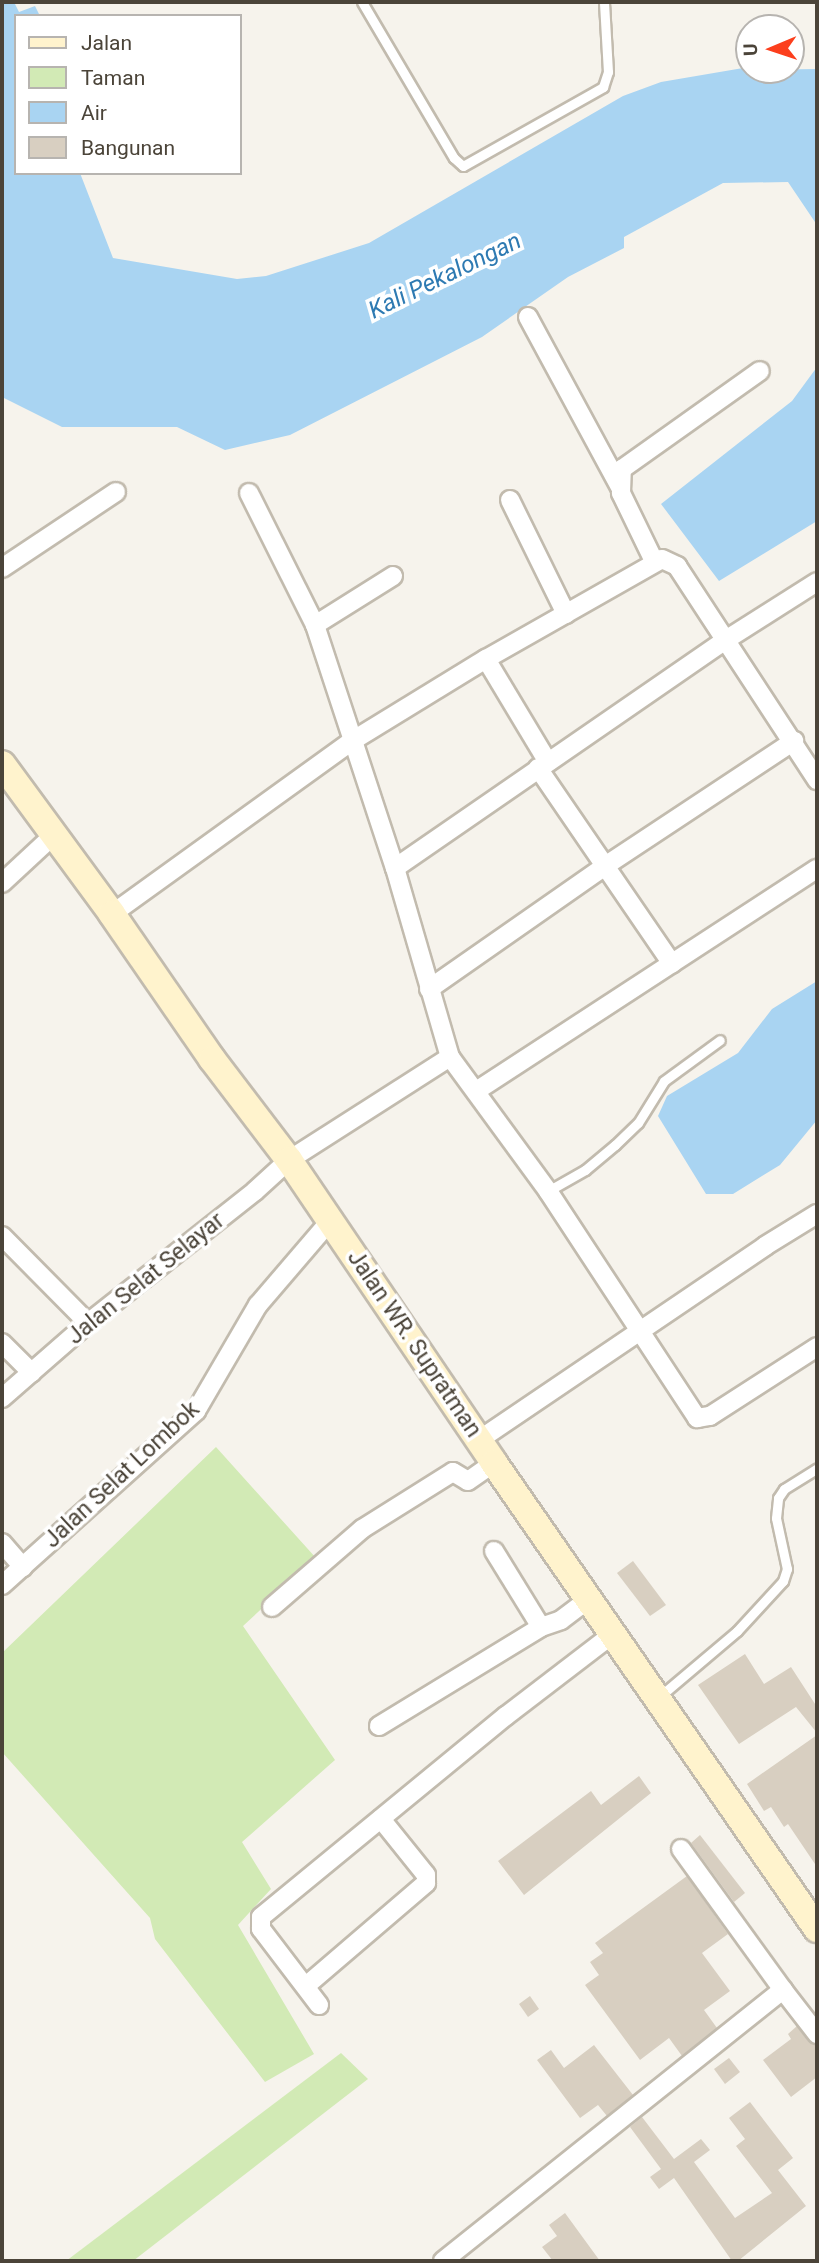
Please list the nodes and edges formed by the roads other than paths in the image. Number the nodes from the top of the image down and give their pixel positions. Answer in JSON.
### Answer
{"nodes":[{"id":1,"x":362,"y":2,"type":"edge"},
{"id":2,"x":604,"y":2,"type":"edge"},
{"id":3,"x":528,"y":317,"type":"dead end"},
{"id":4,"x":760,"y":371,"type":"dead end"},
{"id":5,"x":620,"y":487,"type":"junction"},
{"id":6,"x":116,"y":492,"type":"dead end"},
{"id":7,"x":249,"y":493,"type":"dead end"},
{"id":8,"x":510,"y":500,"type":"dead end"},
{"id":9,"x":654,"y":561,"type":"junction"},
{"id":10,"x":2,"y":568,"type":"edge"},
{"id":11,"x":393,"y":576,"type":"dead end"},
{"id":12,"x":817,"y":582,"type":"edge"},
{"id":13,"x":566,"y":614,"type":"junction"},
{"id":14,"x":315,"y":625,"type":"junction"},
{"id":15,"x":724,"y":641,"type":"junction"},
{"id":16,"x":486,"y":659,"type":"junction"},
{"id":17,"x":352,"y":741,"type":"junction"},
{"id":18,"x":793,"y":741,"type":"junction"},
{"id":19,"x":2,"y":764,"type":"edge"},
{"id":20,"x":543,"y":765,"type":"junction"},
{"id":21,"x":817,"y":780,"type":"edge"},
{"id":22,"x":55,"y":834,"type":"junction"},
{"id":23,"x":606,"y":866,"type":"junction"},
{"id":24,"x":395,"y":868,"type":"junction"},
{"id":25,"x":817,"y":869,"type":"edge"},
{"id":26,"x":2,"y":883,"type":"edge"},
{"id":27,"x":112,"y":914,"type":"junction"},
{"id":28,"x":672,"y":964,"type":"junction"},
{"id":29,"x":429,"y":989,"type":"junction"},
{"id":30,"x":720,"y":1040,"type":"dead end"},
{"id":31,"x":450,"y":1057,"type":"junction"},
{"id":32,"x":476,"y":1091,"type":"junction"},
{"id":33,"x":284,"y":1165,"type":"junction"},
{"id":34,"x":548,"y":1191,"type":"junction"},
{"id":35,"x":817,"y":1214,"type":"edge"},
{"id":36,"x":330,"y":1221,"type":"junction"},
{"id":37,"x":2,"y":1236,"type":"edge"},
{"id":38,"x":88,"y":1323,"type":"junction"},
{"id":39,"x":639,"y":1333,"type":"junction"},
{"id":40,"x":2,"y":1343,"type":"edge"},
{"id":41,"x":817,"y":1347,"type":"edge"},
{"id":42,"x":32,"y":1373,"type":"junction"},
{"id":43,"x":2,"y":1398,"type":"edge"},
{"id":44,"x":479,"y":1440,"type":"junction"},
{"id":45,"x":817,"y":1468,"type":"edge"},
{"id":46,"x":481,"y":1472,"type":"junction"},
{"id":47,"x":2,"y":1543,"type":"edge"},
{"id":48,"x":494,"y":1551,"type":"dead end"},
{"id":49,"x":23,"y":1567,"type":"junction"},
{"id":50,"x":2,"y":1585,"type":"edge"},
{"id":51,"x":584,"y":1604,"type":"junction"},
{"id":52,"x":272,"y":1607,"type":"dead end"},
{"id":53,"x":541,"y":1627,"type":"junction"},
{"id":54,"x":601,"y":1643,"type":"junction"},
{"id":55,"x":657,"y":1698,"type":"junction"},
{"id":56,"x":379,"y":1726,"type":"dead end"},
{"id":57,"x":381,"y":1819,"type":"junction"},
{"id":58,"x":681,"y":1849,"type":"dead end"},
{"id":59,"x":817,"y":1929,"type":"edge"},
{"id":60,"x":307,"y":1985,"type":"junction"},
{"id":61,"x":783,"y":1990,"type":"junction"},
{"id":62,"x":319,"y":2005,"type":"dead end"},
{"id":63,"x":817,"y":2034,"type":"edge"},
{"id":64,"x":443,"y":2261,"type":"edge"}],
"edges":[{"from":1,"to":2,"type":"lane"},
{"from":3,"to":5,"type":"street"},
{"from":4,"to":5,"type":"street"},
{"from":5,"to":9,"type":"street"},
{"from":6,"to":10,"type":"street"},
{"from":7,"to":14,"type":"street"},
{"from":8,"to":13,"type":"street"},
{"from":9,"to":13,"type":"street"},
{"from":9,"to":15,"type":"street"},
{"from":11,"to":14,"type":"street"},
{"from":12,"to":15,"type":"street"},
{"from":13,"to":16,"type":"street"},
{"from":14,"to":17,"type":"street"},
{"from":15,"to":18,"type":"street"},
{"from":15,"to":20,"type":"street"},
{"from":16,"to":17,"type":"street"},
{"from":16,"to":20,"type":"street"},
{"from":17,"to":24,"type":"street"},
{"from":17,"to":27,"type":"street"},
{"from":18,"to":21,"type":"street"},
{"from":18,"to":23,"type":"street"},
{"from":19,"to":22,"type":"street","name":"Jalan WR. Supratman"},
{"from":20,"to":23,"type":"street"},
{"from":20,"to":24,"type":"street"},
{"from":22,"to":26,"type":"street"},
{"from":22,"to":27,"type":"street","name":"Jalan WR. Supratman"},
{"from":23,"to":28,"type":"street"},
{"from":23,"to":29,"type":"street"},
{"from":24,"to":29,"type":"street"},
{"from":25,"to":28,"type":"street"},
{"from":27,"to":33,"type":"street","name":"Jalan WR. Supratman"},
{"from":28,"to":32,"type":"street"},
{"from":29,"to":31,"type":"street"},
{"from":30,"to":34,"type":"lane"},
{"from":31,"to":32,"type":"street"},
{"from":31,"to":33,"type":"street","name":"Jalan Selat Selayar"},
{"from":32,"to":34,"type":"street"},
{"from":33,"to":36,"type":"street","name":"Jalan WR. Supratman"},
{"from":33,"to":38,"type":"street","name":"Jalan Selat Selayar"},
{"from":34,"to":39,"type":"street"},
{"from":35,"to":39,"type":"street"},
{"from":36,"to":44,"type":"street","name":"Jalan WR. Supratman"},
{"from":36,"to":49,"type":"street","name":"Jalan Selat Lombok"},
{"from":37,"to":38,"type":"street"},
{"from":38,"to":42,"type":"street","name":"Jalan Selat Selayar"},
{"from":39,"to":41,"type":"street"},
{"from":39,"to":44,"type":"street"},
{"from":40,"to":42,"type":"street"},
{"from":42,"to":43,"type":"street","name":"Jalan Selat Selayar"},
{"from":44,"to":46,"type":"street","name":"Jalan WR. Supratman"},
{"from":45,"to":55,"type":"lane"},
{"from":46,"to":51,"type":"street","name":"Jalan WR. Supratman"},
{"from":46,"to":52,"type":"street"},
{"from":47,"to":49,"type":"street"},
{"from":48,"to":53,"type":"street"},
{"from":49,"to":50,"type":"street","name":"Jalan Selat Lombok"},
{"from":51,"to":53,"type":"street"},
{"from":51,"to":54,"type":"street","name":"Jalan WR. Supratman"},
{"from":53,"to":56,"type":"street"},
{"from":54,"to":55,"type":"street","name":"Jalan WR. Supratman"},
{"from":54,"to":57,"type":"street"},
{"from":55,"to":59,"type":"street","name":"Jalan WR. Supratman"},
{"from":57,"to":60,"type":"street"},
{"from":57,"to":60,"type":"street"},
{"from":58,"to":61,"type":"street"},
{"from":60,"to":62,"type":"street"},
{"from":61,"to":63,"type":"street"},
{"from":61,"to":64,"type":"street"}]}
